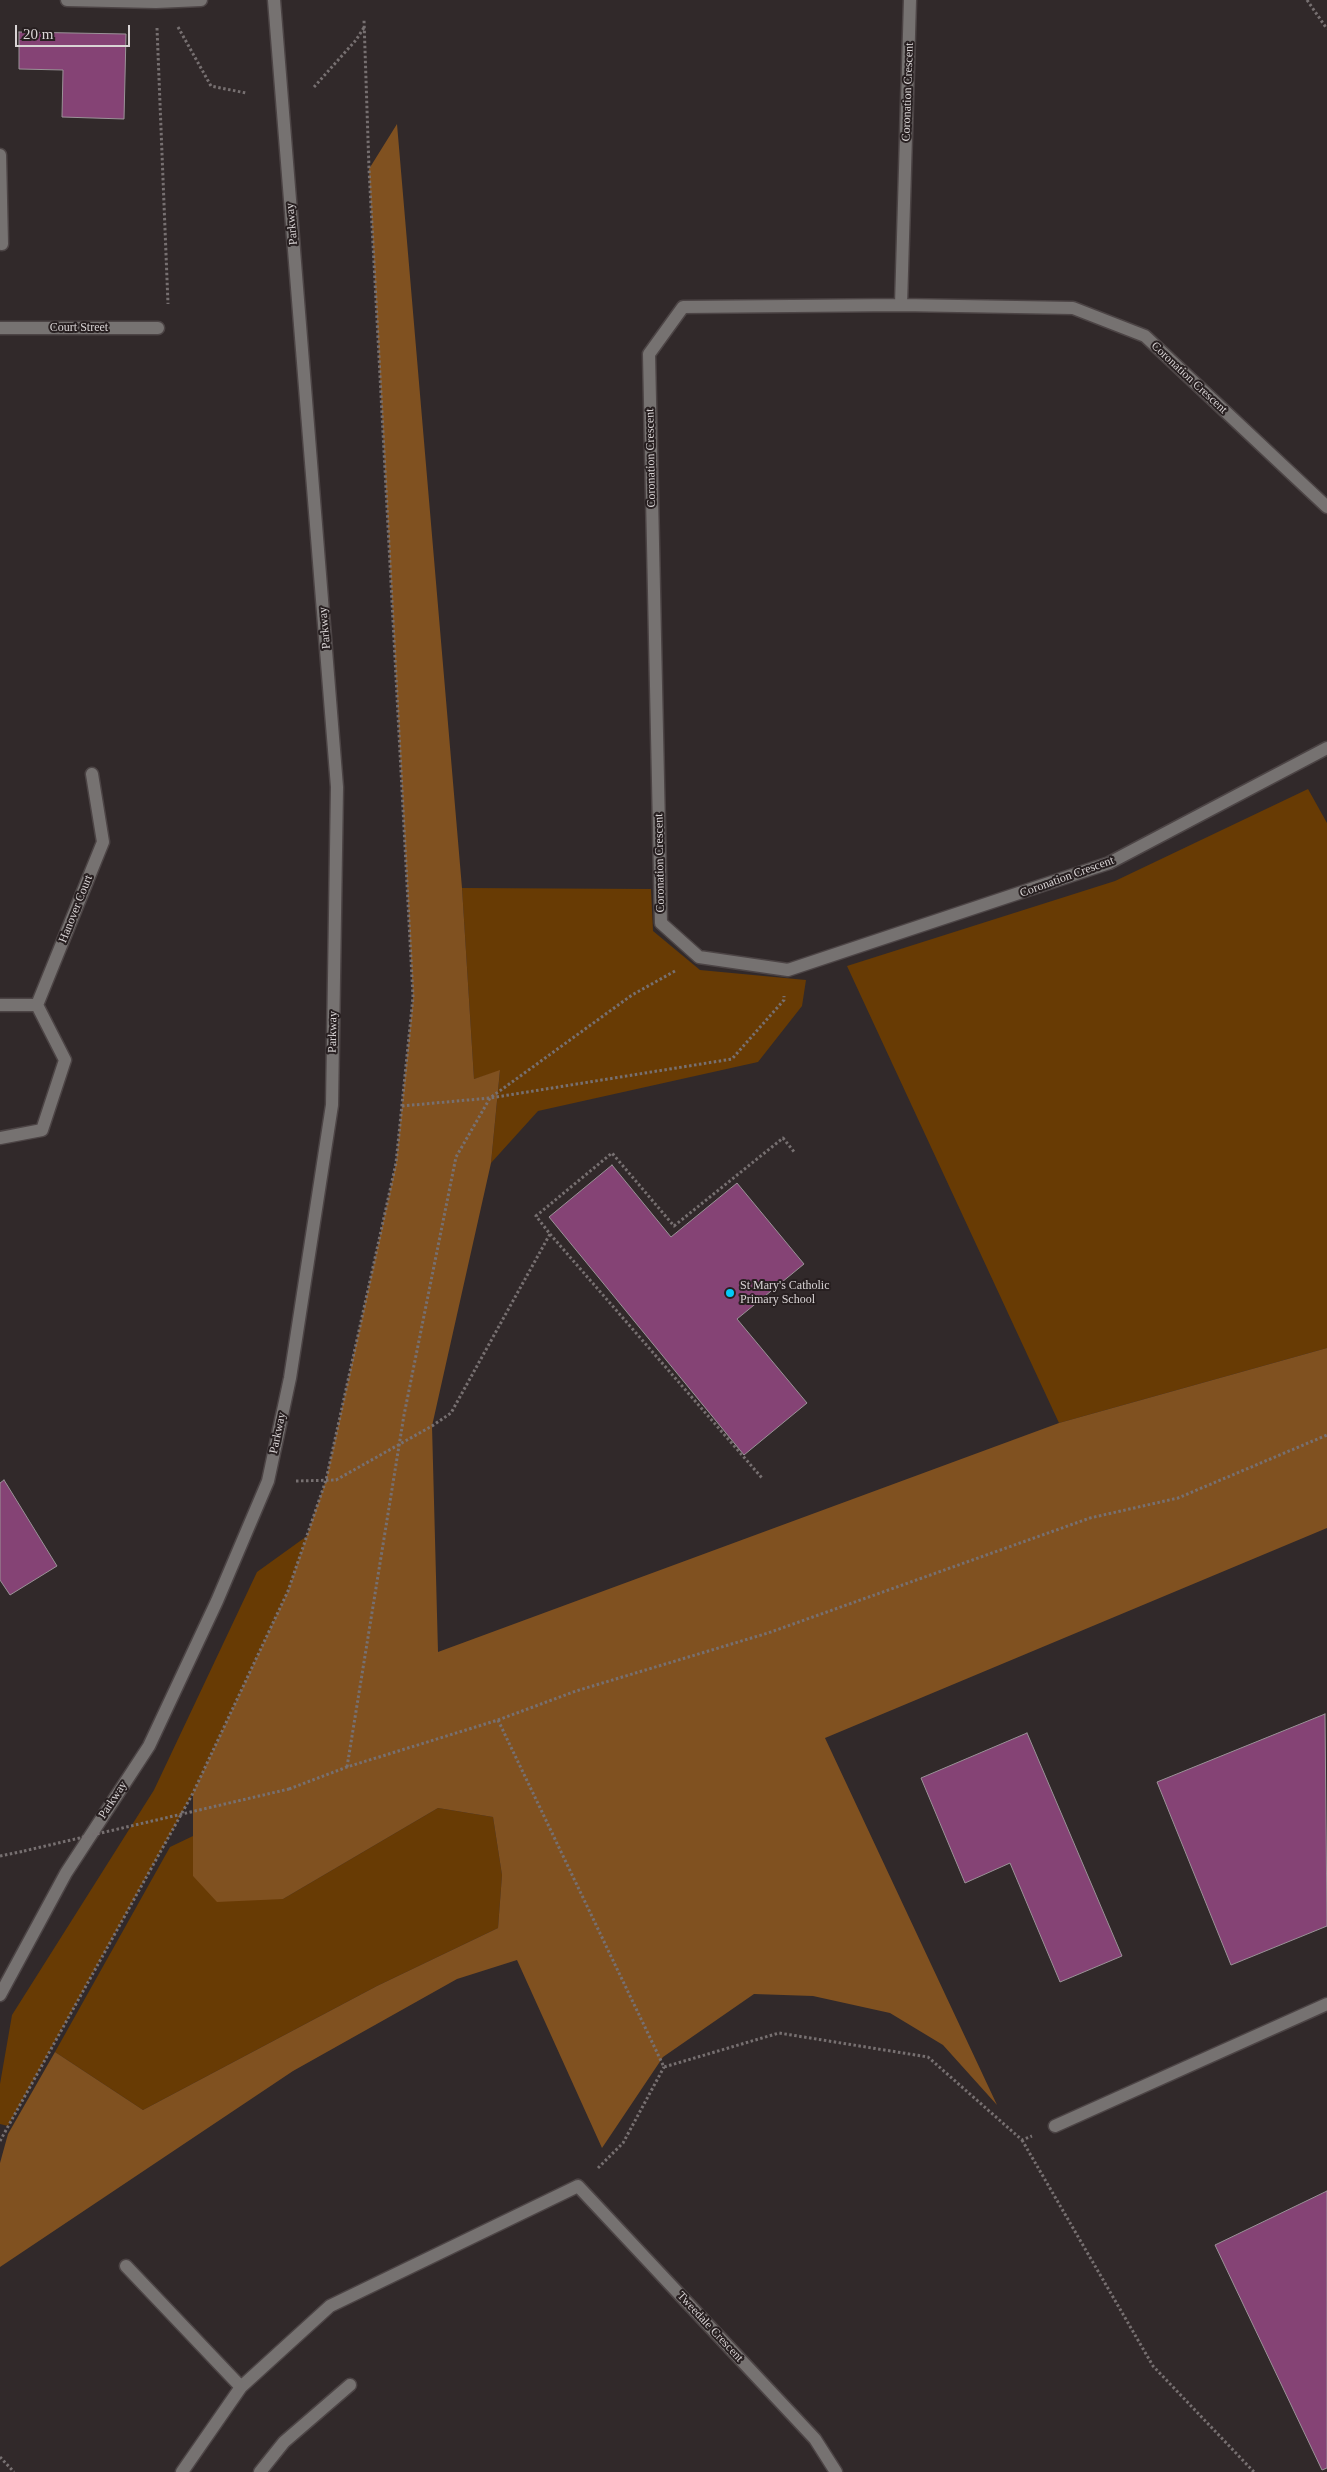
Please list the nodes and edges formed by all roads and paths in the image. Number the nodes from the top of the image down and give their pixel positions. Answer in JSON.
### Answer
{"nodes":[{"id":1,"x":67,"y":0,"type":"edge"},
{"id":2,"x":201,"y":0,"type":"edge"},
{"id":3,"x":274,"y":0,"type":"edge"},
{"id":4,"x":910,"y":0,"type":"edge"},
{"id":5,"x":1306,"y":0,"type":"edge"},
{"id":6,"x":156,"y":18,"type":"dead end"},
{"id":7,"x":175,"y":23,"type":"dead end"},
{"id":8,"x":365,"y":26,"type":"dead end"},
{"id":9,"x":1327,"y":29,"type":"edge"},
{"id":10,"x":314,"y":87,"type":"dead end"},
{"id":11,"x":246,"y":93,"type":"dead end"},
{"id":12,"x":0,"y":155,"type":"edge"},
{"id":13,"x":2,"y":244,"type":"dead end"},
{"id":14,"x":901,"y":304,"type":"junction"},
{"id":15,"x":0,"y":328,"type":"edge"},
{"id":16,"x":158,"y":328,"type":"joint"},
{"id":17,"x":1327,"y":508,"type":"edge"},
{"id":18,"x":1327,"y":748,"type":"edge"},
{"id":19,"x":92,"y":774,"type":"dead end"},
{"id":20,"x":699,"y":957,"type":"junction"},
{"id":21,"x":788,"y":970,"type":"junction"},
{"id":22,"x":0,"y":1005,"type":"edge"},
{"id":23,"x":37,"y":1005,"type":"junction"},
{"id":24,"x":490,"y":1098,"type":"junction"},
{"id":25,"x":402,"y":1106,"type":"dead end"},
{"id":26,"x":0,"y":1138,"type":"edge"},
{"id":27,"x":795,"y":1153,"type":"dead end"},
{"id":28,"x":550,"y":1234,"type":"junction"},
{"id":29,"x":1327,"y":1435,"type":"edge"},
{"id":30,"x":399,"y":1444,"type":"junction"},
{"id":31,"x":762,"y":1478,"type":"dead end"},
{"id":32,"x":268,"y":1481,"type":"junction"},
{"id":33,"x":498,"y":1720,"type":"junction"},
{"id":34,"x":347,"y":1767,"type":"junction"},
{"id":35,"x":0,"y":1856,"type":"edge"},
{"id":36,"x":0,"y":1995,"type":"edge"},
{"id":37,"x":1327,"y":2004,"type":"edge"},
{"id":38,"x":664,"y":2067,"type":"junction"},
{"id":39,"x":1055,"y":2126,"type":"joint"},
{"id":40,"x":1022,"y":2140,"type":"junction"},
{"id":41,"x":578,"y":2186,"type":"junction"},
{"id":42,"x":126,"y":2266,"type":"dead end"},
{"id":43,"x":350,"y":2385,"type":"dead end"},
{"id":44,"x":241,"y":2387,"type":"junction"},
{"id":45,"x":0,"y":2457,"type":"edge"},
{"id":46,"x":14,"y":2472,"type":"edge"},
{"id":47,"x":182,"y":2472,"type":"edge"},
{"id":48,"x":260,"y":2472,"type":"edge"},
{"id":49,"x":836,"y":2472,"type":"edge"},
{"id":50,"x":1254,"y":2472,"type":"edge"}],
"edges":[{"from":1,"to":2,"type":"street"},
{"from":3,"to":32,"type":"street","name":"Parkway"},
{"from":4,"to":14,"type":"street","name":"Coronation Crescent"},
{"from":5,"to":9,"type":"path"},
{"from":6,"to":16,"type":"path"},
{"from":7,"to":11,"type":"path"},
{"from":8,"to":10,"type":"path"},
{"from":12,"to":13,"type":"street"},
{"from":14,"to":17,"type":"street","name":"Coronation Crescent"},
{"from":14,"to":20,"type":"street","name":"Coronation Crescent"},
{"from":15,"to":16,"type":"street","name":"Court Street"},
{"from":18,"to":21,"type":"street","name":"Coronation Crescent"},
{"from":19,"to":23,"type":"street","name":"Hanover Court"},
{"from":20,"to":21,"type":"street","name":"Coronation Crescent"},
{"from":20,"to":24,"type":"path"},
{"from":21,"to":24,"type":"path"},
{"from":22,"to":23,"type":"street"},
{"from":23,"to":26,"type":"street"},
{"from":24,"to":25,"type":"path"},
{"from":24,"to":30,"type":"path"},
{"from":27,"to":28,"type":"path"},
{"from":28,"to":30,"type":"path"},
{"from":28,"to":31,"type":"path"},
{"from":29,"to":33,"type":"path"},
{"from":30,"to":32,"type":"path"},
{"from":30,"to":34,"type":"path"},
{"from":32,"to":36,"type":"street","name":"Parkway"},
{"from":33,"to":34,"type":"path"},
{"from":33,"to":38,"type":"path"},
{"from":34,"to":35,"type":"path","bridge":true},
{"from":37,"to":39,"type":"street"},
{"from":38,"to":40,"type":"path"},
{"from":38,"to":41,"type":"path"},
{"from":39,"to":40,"type":"path"},
{"from":40,"to":50,"type":"path"},
{"from":41,"to":44,"type":"street"},
{"from":41,"to":49,"type":"street","name":"Tweedale Crescent"},
{"from":42,"to":44,"type":"street"},
{"from":43,"to":48,"type":"street"},
{"from":44,"to":47,"type":"street"},
{"from":45,"to":46,"type":"path"}]}
